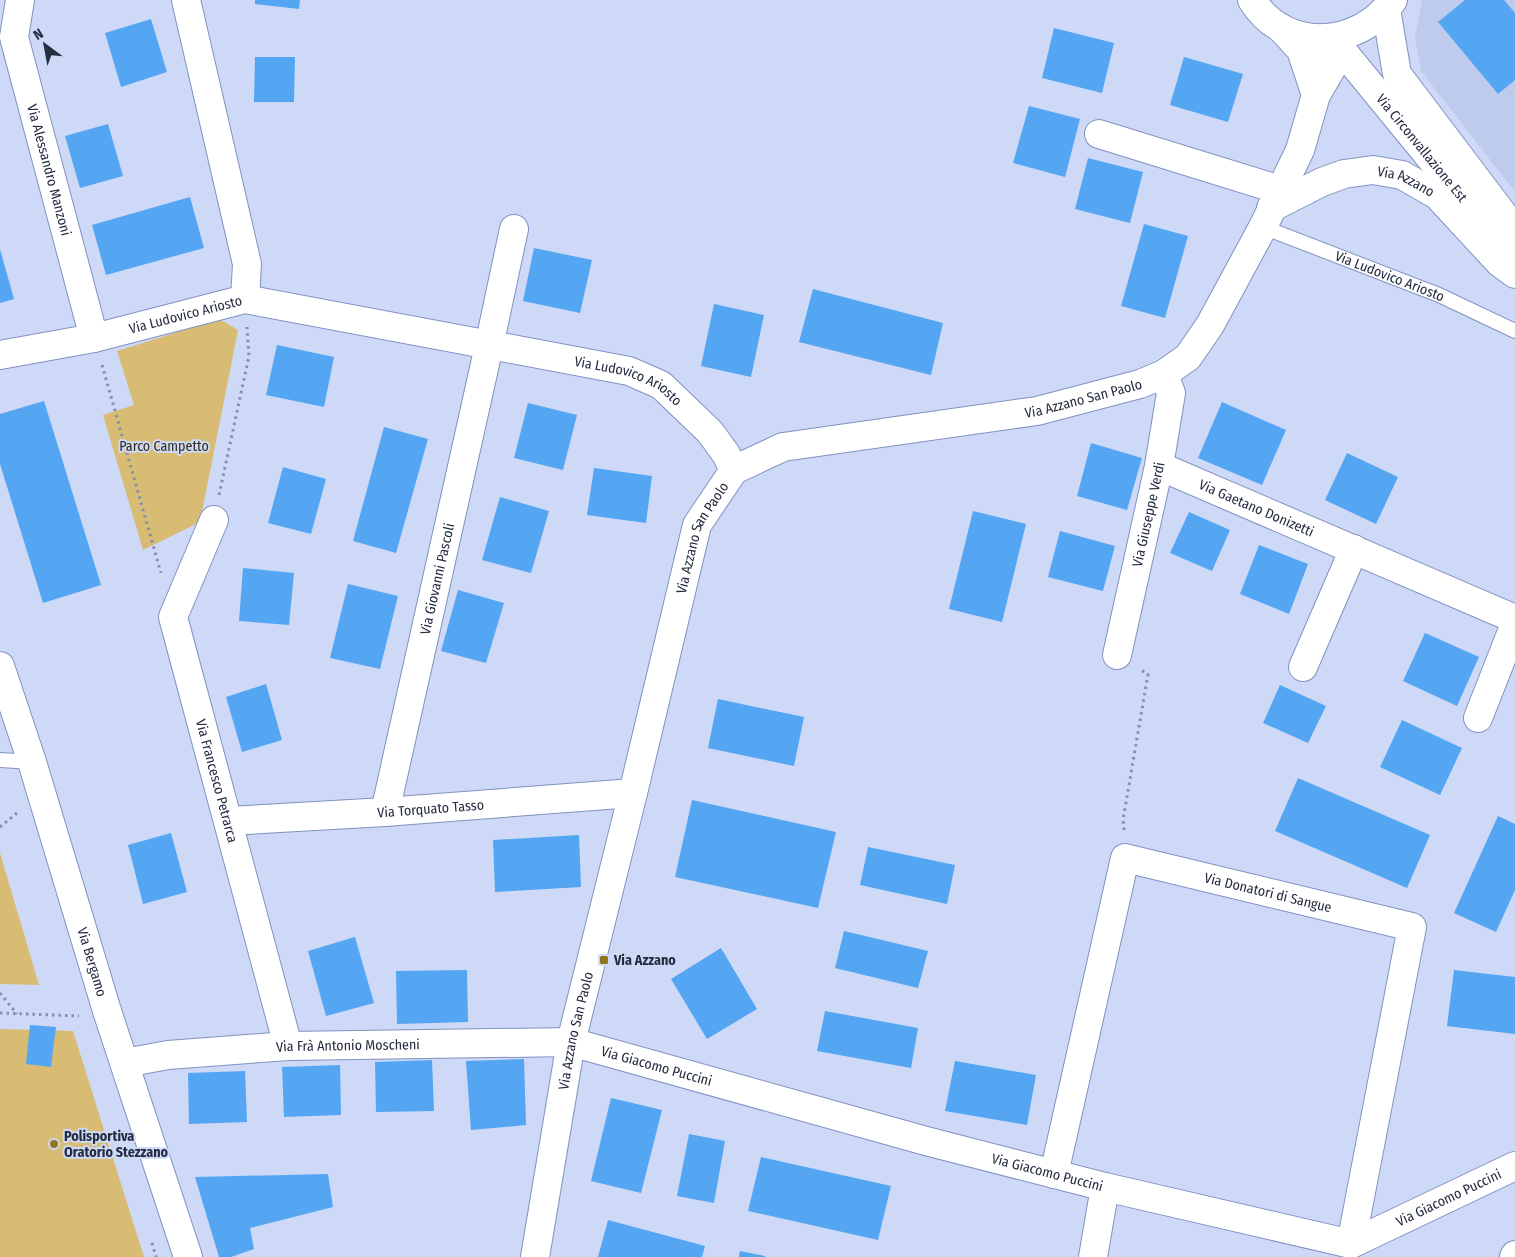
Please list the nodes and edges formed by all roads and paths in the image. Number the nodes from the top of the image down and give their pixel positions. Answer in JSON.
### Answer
{"nodes":[{"id":1,"x":20,"y":0,"type":"edge"},
{"id":2,"x":186,"y":0,"type":"edge"},
{"id":3,"x":1252,"y":0,"type":"edge"},
{"id":4,"x":1389,"y":5,"type":"edge"},
{"id":5,"x":1281,"y":28,"type":"junction"},
{"id":6,"x":1329,"y":38,"type":"junction"},
{"id":7,"x":1316,"y":95,"type":"junction"},
{"id":8,"x":1099,"y":134,"type":"dead end"},
{"id":9,"x":1271,"y":208,"type":"junction"},
{"id":10,"x":514,"y":229,"type":"dead end"},
{"id":11,"x":1515,"y":230,"type":"edge"},
{"id":12,"x":1515,"y":257,"type":"edge"},
{"id":13,"x":1515,"y":274,"type":"edge"},
{"id":14,"x":245,"y":299,"type":"junction"},
{"id":15,"x":1515,"y":331,"type":"edge"},
{"id":16,"x":94,"y":338,"type":"junction"},
{"id":17,"x":489,"y":346,"type":"junction"},
{"id":18,"x":0,"y":355,"type":"edge"},
{"id":19,"x":1164,"y":374,"type":"junction"},
{"id":20,"x":1159,"y":466,"type":"junction"},
{"id":21,"x":734,"y":470,"type":"junction"},
{"id":22,"x":214,"y":520,"type":"joint"},
{"id":23,"x":1354,"y":549,"type":"junction"},
{"id":24,"x":173,"y":617,"type":"junction"},
{"id":25,"x":1515,"y":619,"type":"edge"},
{"id":26,"x":1515,"y":624,"type":"edge"},
{"id":27,"x":1117,"y":655,"type":"joint"},
{"id":28,"x":0,"y":666,"type":"edge"},
{"id":29,"x":1303,"y":667,"type":"dead end"},
{"id":30,"x":1478,"y":718,"type":"dead end"},
{"id":31,"x":0,"y":760,"type":"edge"},
{"id":32,"x":32,"y":762,"type":"junction"},
{"id":33,"x":633,"y":793,"type":"junction"},
{"id":34,"x":385,"y":812,"type":"junction"},
{"id":35,"x":17,"y":813,"type":"dead end"},
{"id":36,"x":229,"y":821,"type":"junction"},
{"id":37,"x":0,"y":827,"type":"edge"},
{"id":38,"x":1125,"y":858,"type":"junction"},
{"id":39,"x":0,"y":993,"type":"edge"},
{"id":40,"x":0,"y":1013,"type":"edge"},
{"id":41,"x":17,"y":1014,"type":"junction"},
{"id":42,"x":80,"y":1016,"type":"dead end"},
{"id":43,"x":571,"y":1042,"type":"junction"},
{"id":44,"x":288,"y":1046,"type":"junction"},
{"id":45,"x":125,"y":1064,"type":"junction"},
{"id":46,"x":1515,"y":1166,"type":"edge"},
{"id":47,"x":1054,"y":1174,"type":"junction"},
{"id":48,"x":1105,"y":1186,"type":"junction"},
{"id":49,"x":1351,"y":1244,"type":"junction"},
{"id":50,"x":188,"y":1257,"type":"edge"},
{"id":51,"x":535,"y":1257,"type":"edge"},
{"id":52,"x":1093,"y":1257,"type":"edge"}],
"edges":[{"from":1,"to":16,"type":"street","name":"Via Alessandro Manzoni"},
{"from":2,"to":14,"type":"street"},
{"from":3,"to":5,"type":"street"},
{"from":4,"to":6,"type":"street"},
{"from":4,"to":11,"type":"street","name":"Via Circonvallazione Est"},
{"from":5,"to":6,"type":"street"},
{"from":5,"to":7,"type":"street"},
{"from":6,"to":7,"type":"street","name":"Via Azzano San Paolo"},
{"from":6,"to":12,"type":"street","name":"Via Circonvallazione Est"},
{"from":7,"to":9,"type":"street","name":"Via Azzano San Paolo"},
{"from":8,"to":9,"type":"street"},
{"from":9,"to":13,"type":"street","name":"Via Azzano"},
{"from":9,"to":15,"type":"lane","name":"Via Ludovico Ariosto"},
{"from":9,"to":19,"type":"street","name":"Via Azzano San Paolo"},
{"from":10,"to":17,"type":"street"},
{"from":14,"to":16,"type":"street","name":"Via Ludovico Ariosto"},
{"from":14,"to":17,"type":"street","name":"Via Ludovico Ariosto"},
{"from":14,"to":22,"type":"path"},
{"from":16,"to":18,"type":"street","name":"Via Ludovico Ariosto"},
{"from":16,"to":24,"type":"path"},
{"from":17,"to":21,"type":"street","name":"Via Ludovico Ariosto"},
{"from":17,"to":34,"type":"street","name":"Via Giovanni Pascoli"},
{"from":19,"to":20,"type":"street","name":"Via Giuseppe Verdi"},
{"from":19,"to":21,"type":"street","name":"Via Azzano San Paolo"},
{"from":20,"to":23,"type":"street","name":"Via Gaetano Donizetti"},
{"from":20,"to":27,"type":"street","name":"Via Giuseppe Verdi"},
{"from":21,"to":33,"type":"street","name":"Via Azzano San Paolo"},
{"from":22,"to":24,"type":"street"},
{"from":23,"to":25,"type":"street","name":"Via Gaetano Donizetti"},
{"from":23,"to":29,"type":"street"},
{"from":24,"to":36,"type":"street","name":"Via Francesco Petrarca"},
{"from":26,"to":30,"type":"street"},
{"from":27,"to":38,"type":"path"},
{"from":28,"to":32,"type":"street","name":"Via Bergamo"},
{"from":31,"to":32,"type":"lane"},
{"from":32,"to":45,"type":"street","name":"Via Bergamo"},
{"from":33,"to":34,"type":"street","name":"Via Torquato Tasso"},
{"from":33,"to":43,"type":"street","name":"Via Azzano San Paolo"},
{"from":34,"to":36,"type":"street","name":"Via Torquato Tasso"},
{"from":35,"to":37,"type":"path"},
{"from":36,"to":44,"type":"street","name":"Via Francesco Petrarca"},
{"from":38,"to":47,"type":"street"},
{"from":38,"to":49,"type":"street","name":"Via Donatori di Sangue"},
{"from":39,"to":41,"type":"path"},
{"from":40,"to":41,"type":"path"},
{"from":41,"to":42,"type":"path"},
{"from":43,"to":44,"type":"street","name":"Via Frà Antonio Moscheni"},
{"from":43,"to":47,"type":"street","name":"Via Giacomo Puccini"},
{"from":43,"to":51,"type":"street","name":"Via Azzano San Paolo"},
{"from":44,"to":45,"type":"street","name":"Via Frà Antonio Moscheni"},
{"from":45,"to":50,"type":"street","name":"Via Bergamo"},
{"from":46,"to":49,"type":"street","name":"Via Giacomo Puccini"},
{"from":47,"to":48,"type":"street","name":"Via Giacomo Puccini"},
{"from":48,"to":49,"type":"street","name":"Via Giacomo Puccini"},
{"from":48,"to":52,"type":"street"}]}
